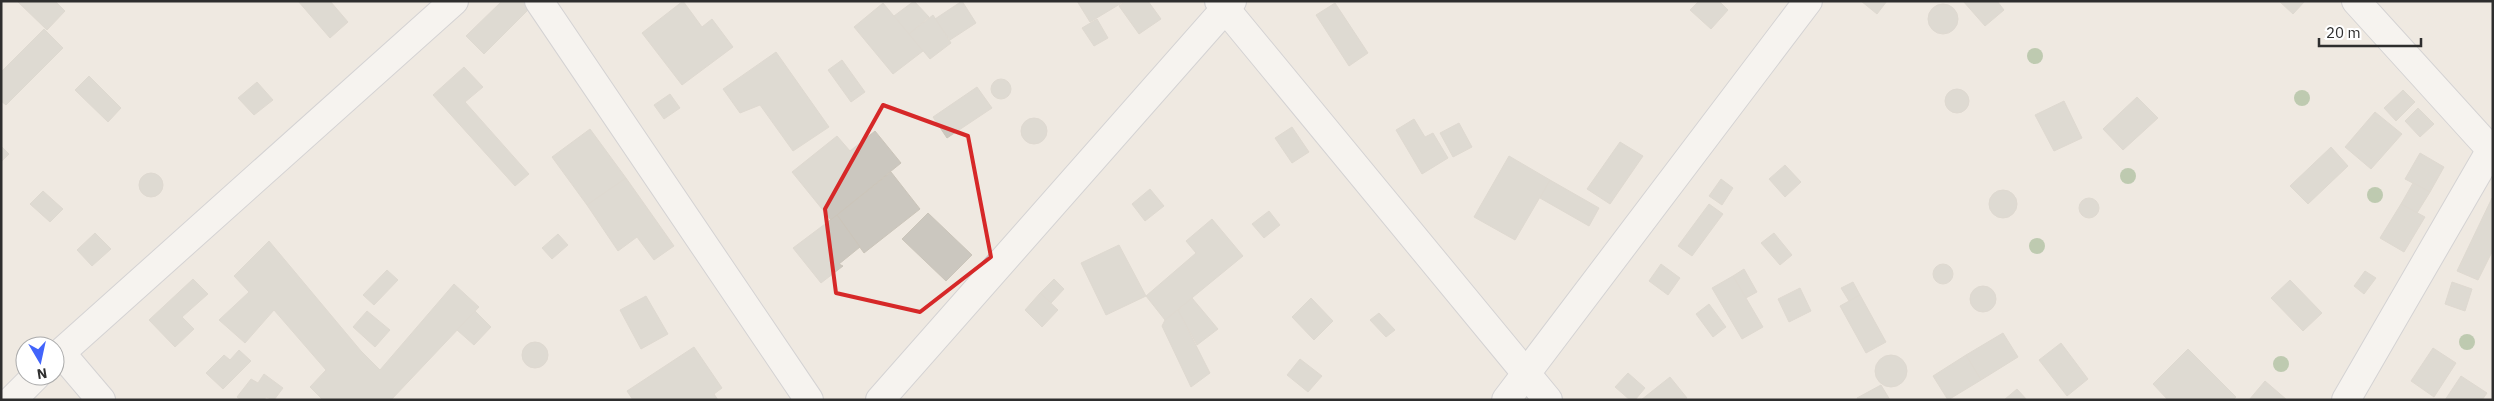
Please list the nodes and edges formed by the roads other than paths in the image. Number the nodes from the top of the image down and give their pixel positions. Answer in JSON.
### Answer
{"nodes":[{"id":1,"x":454,"y":1,"type":"edge"},
{"id":2,"x":539,"y":1,"type":"edge"},
{"id":3,"x":1808,"y":1,"type":"edge"},
{"id":4,"x":2356,"y":1,"type":"edge"},
{"id":5,"x":1226,"y":4,"type":"edge"},
{"id":6,"x":2492,"y":149,"type":"edge"},
{"id":7,"x":65,"y":350,"type":"edge"},
{"id":8,"x":65,"y":363,"type":"edge"},
{"id":9,"x":1526,"y":372,"type":"junction"},
{"id":10,"x":26,"y":386,"type":"edge"},
{"id":11,"x":12,"y":400,"type":"edge"},
{"id":12,"x":101,"y":400,"type":"edge"},
{"id":13,"x":809,"y":400,"type":"edge"},
{"id":14,"x":880,"y":400,"type":"edge"},
{"id":15,"x":1506,"y":400,"type":"edge"},
{"id":16,"x":1548,"y":400,"type":"edge"},
{"id":17,"x":2346,"y":400,"type":"edge"}],
"edges":[{"from":1,"to":7,"type":"street"},
{"from":2,"to":13,"type":"street"},
{"from":3,"to":9,"type":"street"},
{"from":4,"to":6,"type":"street"},
{"from":5,"to":9,"type":"street"},
{"from":5,"to":14,"type":"street"},
{"from":6,"to":17,"type":"street"},
{"from":8,"to":12,"type":"street"},
{"from":9,"to":15,"type":"street"},
{"from":9,"to":16,"type":"street"},
{"from":10,"to":11,"type":"street"}]}
